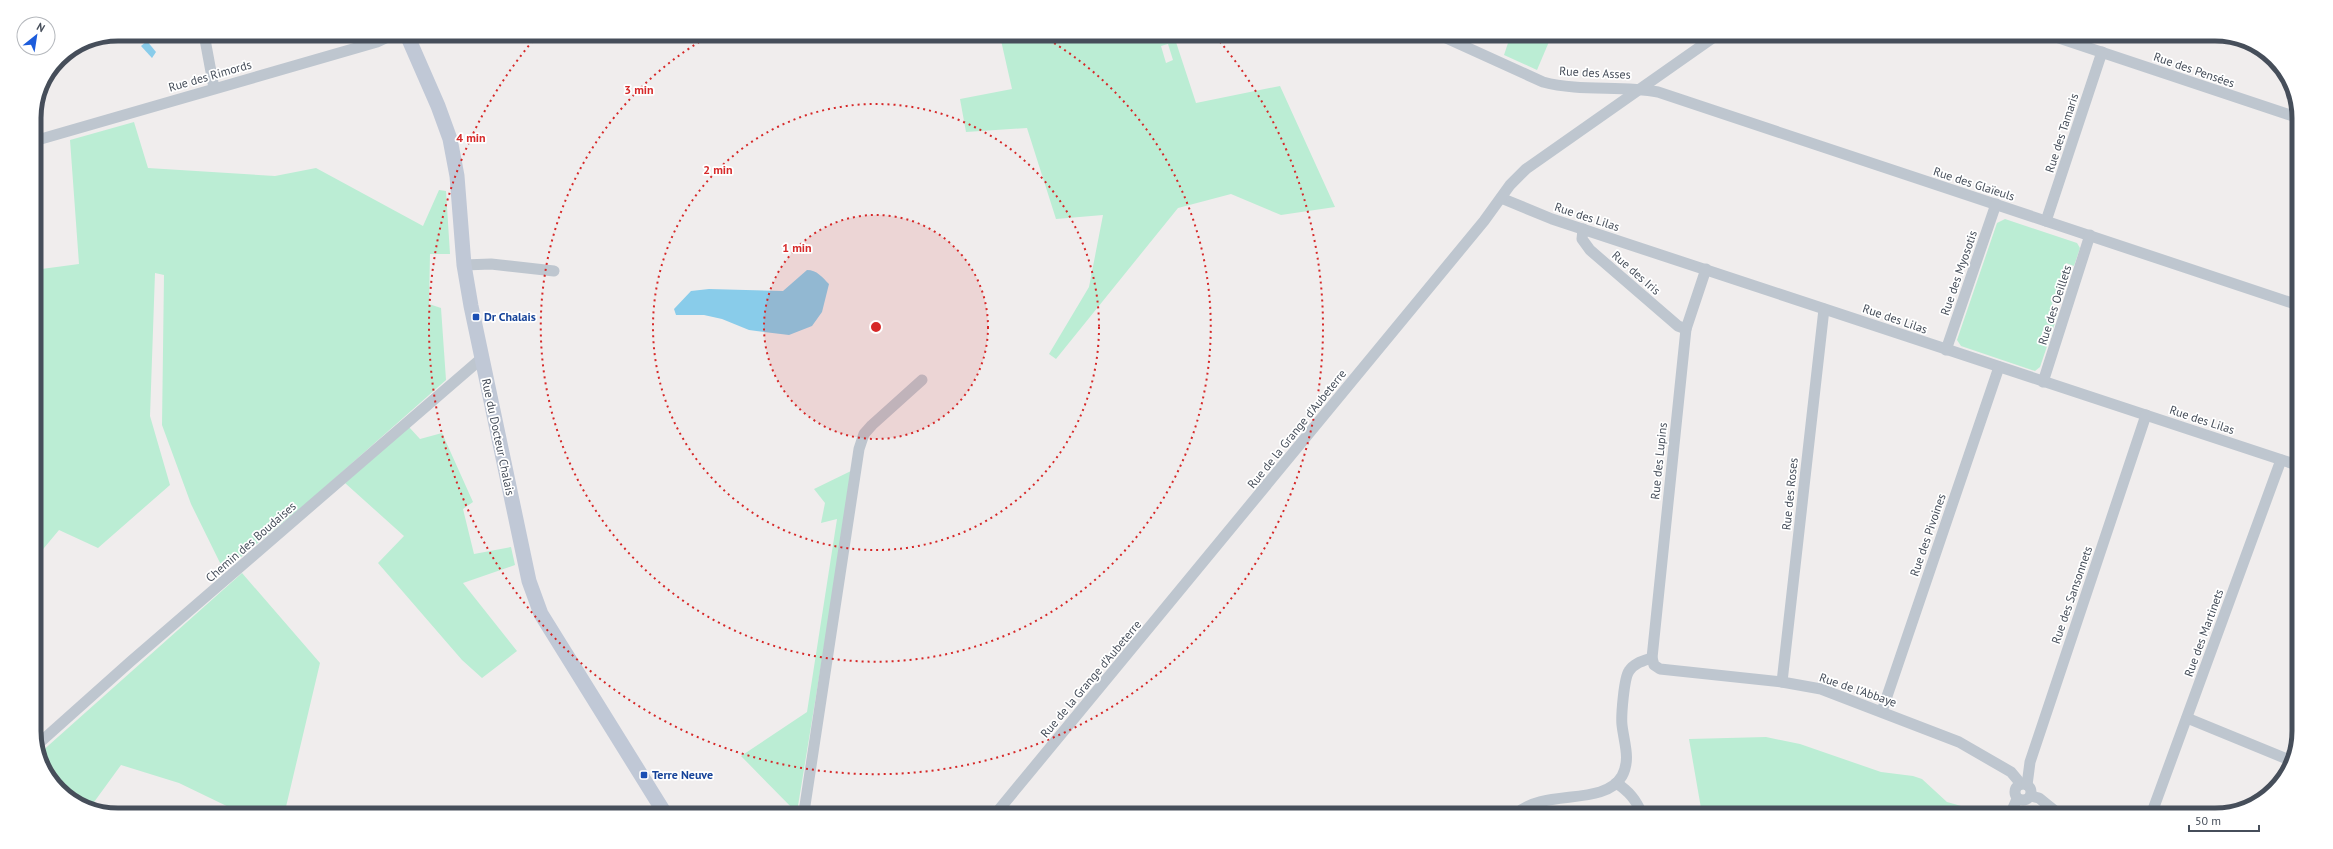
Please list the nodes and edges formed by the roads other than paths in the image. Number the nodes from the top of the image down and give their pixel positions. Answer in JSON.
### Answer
{"nodes":[{"id":1,"x":205,"y":41,"type":"edge"},
{"id":2,"x":379,"y":41,"type":"edge"},
{"id":3,"x":412,"y":41,"type":"edge"},
{"id":4,"x":1453,"y":41,"type":"edge"},
{"id":5,"x":1708,"y":41,"type":"edge"},
{"id":6,"x":2068,"y":41,"type":"edge"},
{"id":7,"x":2102,"y":52,"type":"junction"},
{"id":8,"x":214,"y":88,"type":"junction"},
{"id":9,"x":1642,"y":89,"type":"junction"},
{"id":10,"x":2292,"y":116,"type":"edge"},
{"id":11,"x":41,"y":139,"type":"edge"},
{"id":12,"x":1501,"y":198,"type":"junction"},
{"id":13,"x":1996,"y":204,"type":"junction"},
{"id":14,"x":2046,"y":221,"type":"junction"},
{"id":15,"x":1583,"y":229,"type":"junction"},
{"id":16,"x":2090,"y":236,"type":"junction"},
{"id":17,"x":464,"y":265,"type":"junction"},
{"id":18,"x":1706,"y":269,"type":"junction"},
{"id":19,"x":554,"y":271,"type":"dead end"},
{"id":20,"x":2292,"y":303,"type":"edge"},
{"id":21,"x":1824,"y":309,"type":"junction"},
{"id":22,"x":1686,"y":329,"type":"junction"},
{"id":23,"x":1946,"y":350,"type":"junction"},
{"id":24,"x":482,"y":358,"type":"junction"},
{"id":25,"x":1999,"y":367,"type":"junction"},
{"id":26,"x":922,"y":380,"type":"dead end"},
{"id":27,"x":2043,"y":382,"type":"junction"},
{"id":28,"x":2146,"y":415,"type":"junction"},
{"id":29,"x":2281,"y":460,"type":"junction"},
{"id":30,"x":2292,"y":464,"type":"edge"},
{"id":31,"x":1652,"y":658,"type":"junction"},
{"id":32,"x":1782,"y":682,"type":"junction"},
{"id":33,"x":1882,"y":711,"type":"junction"},
{"id":34,"x":2187,"y":718,"type":"junction"},
{"id":35,"x":42,"y":741,"type":"edge"},
{"id":36,"x":2287,"y":759,"type":"edge"},
{"id":37,"x":1616,"y":784,"type":"junction"},
{"id":38,"x":2024,"y":784,"type":"junction"},
{"id":39,"x":2031,"y":796,"type":"junction"},
{"id":40,"x":2017,"y":799,"type":"junction"},
{"id":41,"x":662,"y":808,"type":"edge"},
{"id":42,"x":805,"y":808,"type":"edge"},
{"id":43,"x":1000,"y":808,"type":"edge"},
{"id":44,"x":1522,"y":808,"type":"edge"},
{"id":45,"x":1640,"y":808,"type":"edge"},
{"id":46,"x":2013,"y":808,"type":"edge"},
{"id":47,"x":2051,"y":808,"type":"edge"},
{"id":48,"x":2154,"y":808,"type":"edge"}],
"edges":[{"from":1,"to":8,"type":"street"},
{"from":2,"to":8,"type":"street","name":"Rue des Rimords"},
{"from":3,"to":17,"type":"main road","name":"Rue du Docteur Chalais"},
{"from":4,"to":9,"type":"street","name":"Rue des Asses"},
{"from":5,"to":9,"type":"street","name":"Rue des Asses"},
{"from":6,"to":7,"type":"street","name":"Rue des Pensées"},
{"from":7,"to":10,"type":"street","name":"Rue des Pensées"},
{"from":7,"to":14,"type":"street","name":"Rue des Tamaris"},
{"from":8,"to":11,"type":"street","name":"Rue des Rimords"},
{"from":9,"to":12,"type":"street","name":"Rue de la Grange d'Aubeterre"},
{"from":9,"to":13,"type":"street","name":"Rue des Glaïeuls"},
{"from":12,"to":15,"type":"street","name":"Rue des Lilas"},
{"from":12,"to":43,"type":"street","name":"Rue de la Grange d'Aubeterre"},
{"from":13,"to":14,"type":"street","name":"Rue des Glaïeuls"},
{"from":13,"to":23,"type":"street","name":"Rue des Myosotis"},
{"from":14,"to":16,"type":"street","name":"Rue des Glaïeuls"},
{"from":15,"to":18,"type":"street","name":"Rue des Lilas"},
{"from":15,"to":22,"type":"street","name":"Rue des Iris"},
{"from":16,"to":20,"type":"street","name":"Rue des Glaïeuls"},
{"from":16,"to":27,"type":"street","name":"Rue des Oeillets"},
{"from":17,"to":19,"type":"street"},
{"from":17,"to":24,"type":"main road","name":"Rue du Docteur Chalais"},
{"from":18,"to":21,"type":"street","name":"Rue des Lilas"},
{"from":18,"to":22,"type":"street","name":"Rue des Lupins"},
{"from":21,"to":23,"type":"street","name":"Rue des Lilas"},
{"from":21,"to":32,"type":"street","name":"Rue des Roses"},
{"from":22,"to":31,"type":"street","name":"Rue des Lupins"},
{"from":23,"to":25,"type":"street","name":"Rue des Lilas"},
{"from":24,"to":35,"type":"street","name":"Chemin des Boudaises"},
{"from":24,"to":41,"type":"main road","name":"Rue du Docteur Chalais"},
{"from":25,"to":27,"type":"street","name":"Rue des Lilas"},
{"from":25,"to":33,"type":"street","name":"Rue des Pivoines"},
{"from":26,"to":42,"type":"street"},
{"from":27,"to":28,"type":"street","name":"Rue des Lilas"},
{"from":28,"to":29,"type":"street","name":"Rue des Lilas"},
{"from":28,"to":38,"type":"street","name":"Rue des Sansonnets"},
{"from":29,"to":30,"type":"street","name":"Rue des Lilas"},
{"from":29,"to":34,"type":"street","name":"Rue des Martinets"},
{"from":31,"to":32,"type":"street","name":"Rue de l'Abbaye"},
{"from":31,"to":37,"type":"street"},
{"from":32,"to":33,"type":"street","name":"Rue de l'Abbaye"},
{"from":33,"to":38,"type":"street","name":"Rue de l'Abbaye"},
{"from":34,"to":36,"type":"street"},
{"from":34,"to":48,"type":"street","name":"Rue des Martinets"},
{"from":37,"to":44,"type":"street"},
{"from":37,"to":45,"type":"street"},
{"from":38,"to":39,"type":"street"},
{"from":38,"to":40,"type":"street"},
{"from":39,"to":40,"type":"street"},
{"from":39,"to":47,"type":"street"},
{"from":40,"to":46,"type":"street"}]}
